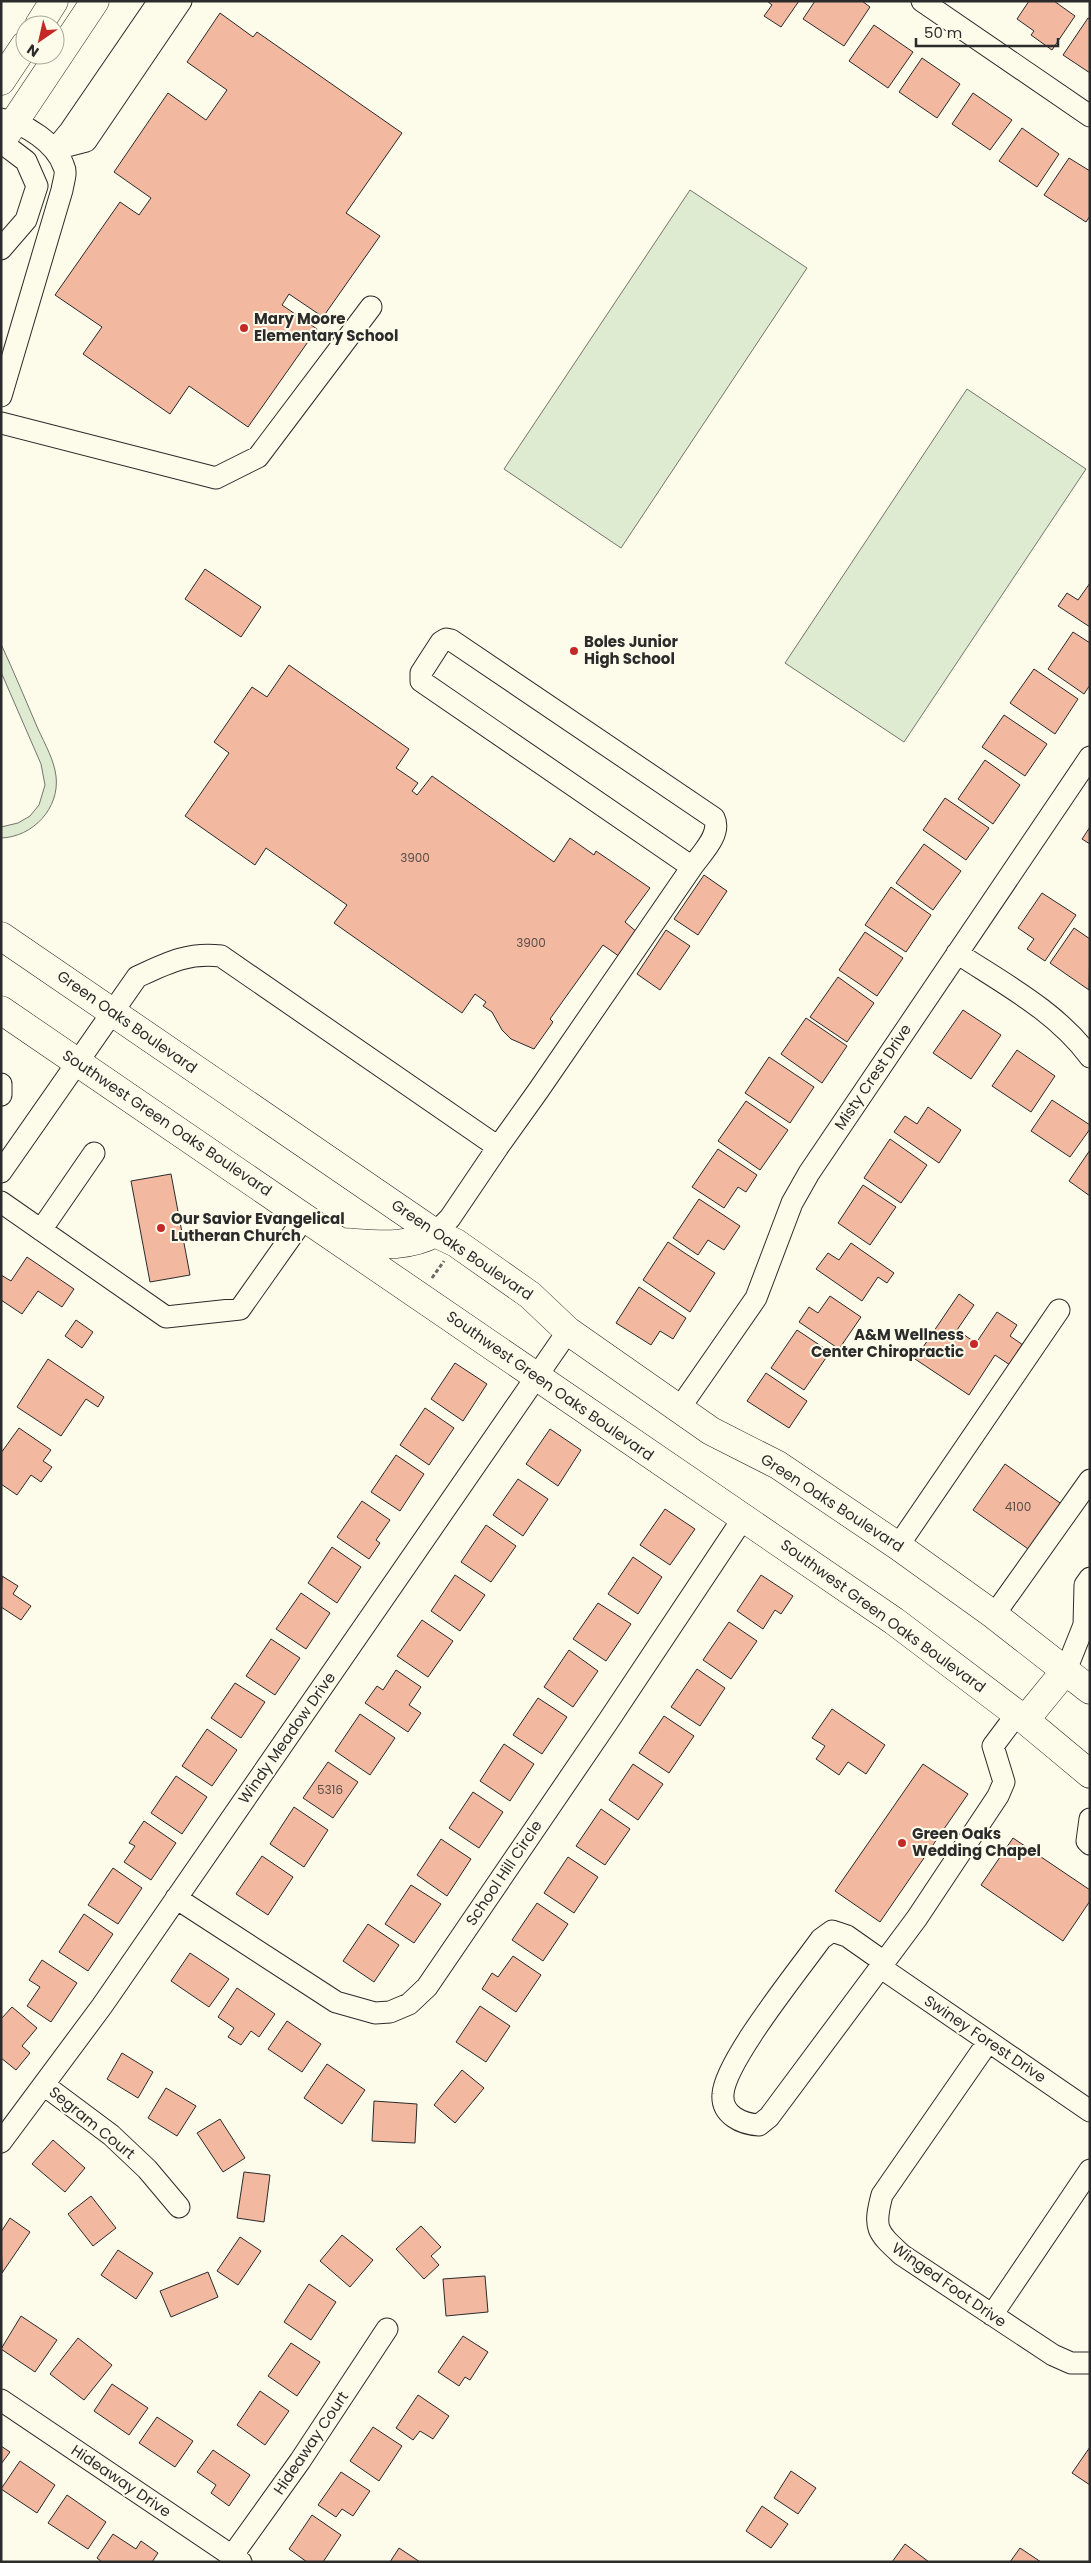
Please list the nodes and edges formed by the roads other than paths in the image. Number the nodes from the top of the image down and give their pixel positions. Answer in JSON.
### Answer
{"nodes":[{"id":1,"x":54,"y":1,"type":"edge"},
{"id":2,"x":95,"y":1,"type":"edge"},
{"id":3,"x":159,"y":1,"type":"edge"},
{"id":4,"x":181,"y":1,"type":"edge"},
{"id":5,"x":922,"y":1,"type":"edge"},
{"id":6,"x":45,"y":15,"type":"edge"},
{"id":7,"x":15,"y":61,"type":"edge"},
{"id":8,"x":1,"y":81,"type":"edge"},
{"id":9,"x":1090,"y":116,"type":"edge"},
{"id":10,"x":5,"y":131,"type":"edge"},
{"id":11,"x":55,"y":149,"type":"junction"},
{"id":12,"x":1,"y":250,"type":"edge"},
{"id":13,"x":371,"y":307,"type":"dead end"},
{"id":14,"x":1,"y":396,"type":"edge"},
{"id":15,"x":1,"y":423,"type":"edge"},
{"id":16,"x":1090,"y":757,"type":"edge"},
{"id":17,"x":692,"y":867,"type":"junction"},
{"id":18,"x":1,"y":936,"type":"edge"},
{"id":19,"x":957,"y":953,"type":"junction"},
{"id":20,"x":1,"y":1010,"type":"edge"},
{"id":21,"x":111,"y":1011,"type":"junction"},
{"id":22,"x":1090,"y":1057,"type":"edge"},
{"id":23,"x":77,"y":1061,"type":"junction"},
{"id":24,"x":1,"y":1084,"type":"edge"},
{"id":25,"x":1,"y":1095,"type":"edge"},
{"id":26,"x":498,"y":1147,"type":"junction"},
{"id":27,"x":94,"y":1153,"type":"dead end"},
{"id":28,"x":1,"y":1172,"type":"edge"},
{"id":29,"x":1,"y":1202,"type":"edge"},
{"id":30,"x":305,"y":1217,"type":"junction"},
{"id":31,"x":40,"y":1230,"type":"junction"},
{"id":32,"x":435,"y":1233,"type":"junction"},
{"id":33,"x":341,"y":1242,"type":"junction"},
{"id":34,"x":1059,"y":1310,"type":"dead end"},
{"id":35,"x":568,"y":1331,"type":"junction"},
{"id":36,"x":536,"y":1378,"type":"junction"},
{"id":37,"x":679,"y":1409,"type":"junction"},
{"id":38,"x":1090,"y":1480,"type":"edge"},
{"id":39,"x":744,"y":1517,"type":"junction"},
{"id":40,"x":898,"y":1546,"type":"junction"},
{"id":41,"x":1090,"y":1578,"type":"edge"},
{"id":42,"x":994,"y":1615,"type":"junction"},
{"id":43,"x":1087,"y":1627,"type":"edge"},
{"id":44,"x":1066,"y":1670,"type":"junction"},
{"id":45,"x":1090,"y":1690,"type":"edge"},
{"id":46,"x":1021,"y":1717,"type":"junction"},
{"id":47,"x":1090,"y":1774,"type":"edge"},
{"id":48,"x":1090,"y":1819,"type":"edge"},
{"id":49,"x":1090,"y":1844,"type":"edge"},
{"id":50,"x":176,"y":1898,"type":"junction"},
{"id":51,"x":882,"y":1965,"type":"junction"},
{"id":52,"x":988,"y":2042,"type":"junction"},
{"id":53,"x":44,"y":2084,"type":"junction"},
{"id":54,"x":1090,"y":2111,"type":"edge"},
{"id":55,"x":1,"y":2142,"type":"edge"},
{"id":56,"x":1090,"y":2170,"type":"edge"},
{"id":57,"x":178,"y":2207,"type":"dead end"},
{"id":58,"x":992,"y":2315,"type":"junction"},
{"id":59,"x":387,"y":2329,"type":"dead end"},
{"id":60,"x":1090,"y":2363,"type":"edge"},
{"id":61,"x":1,"y":2400,"type":"edge"},
{"id":62,"x":236,"y":2559,"type":"edge"}],
"edges":[{"from":1,"to":6,"type":"main road"},
{"from":2,"to":10,"type":"main road"},
{"from":3,"to":11,"type":"street"},
{"from":4,"to":11,"type":"street"},
{"from":5,"to":9,"type":"street"},
{"from":7,"to":8,"type":"main road"},
{"from":10,"to":11,"type":"street"},
{"from":10,"to":12,"type":"street"},
{"from":11,"to":14,"type":"street"},
{"from":13,"to":15,"type":"street"},
{"from":16,"to":19,"type":"street","name":"Misty Crest Drive"},
{"from":17,"to":17,"type":"street"},
{"from":17,"to":26,"type":"street"},
{"from":18,"to":21,"type":"main road","name":"Green Oaks Boulevard"},
{"from":19,"to":22,"type":"street"},
{"from":19,"to":37,"type":"street","name":"Misty Crest Drive"},
{"from":20,"to":23,"type":"main road","name":"Southwest Green Oaks Boulevard"},
{"from":21,"to":23,"type":"street"},
{"from":21,"to":26,"type":"street"},
{"from":21,"to":32,"type":"main road","name":"Green Oaks Boulevard"},
{"from":23,"to":28,"type":"street"},
{"from":23,"to":30,"type":"main road","name":"Southwest Green Oaks Boulevard"},
{"from":24,"to":25,"type":"street"},
{"from":26,"to":32,"type":"street"},
{"from":27,"to":31,"type":"street"},
{"from":29,"to":31,"type":"street"},
{"from":30,"to":31,"type":"street"},
{"from":30,"to":33,"type":"main road","name":"Southwest Green Oaks Boulevard"},
{"from":32,"to":33,"type":"main road"},
{"from":32,"to":35,"type":"main road","name":"Green Oaks Boulevard"},
{"from":33,"to":36,"type":"main road","name":"Southwest Green Oaks Boulevard"},
{"from":34,"to":40,"type":"street"},
{"from":35,"to":36,"type":"street","name":"Windy Meadow Drive"},
{"from":35,"to":37,"type":"main road","name":"Green Oaks Boulevard"},
{"from":36,"to":39,"type":"main road","name":"Southwest Green Oaks Boulevard"},
{"from":36,"to":50,"type":"street","name":"Windy Meadow Drive"},
{"from":37,"to":40,"type":"main road","name":"Green Oaks Boulevard"},
{"from":38,"to":42,"type":"street"},
{"from":39,"to":46,"type":"main road","name":"Southwest Green Oaks Boulevard"},
{"from":39,"to":50,"type":"street","name":"School Hill Circle"},
{"from":40,"to":42,"type":"main road","name":"Green Oaks Boulevard"},
{"from":41,"to":43,"type":"street"},
{"from":42,"to":44,"type":"main road","name":"Green Oaks Boulevard"},
{"from":43,"to":44,"type":"street"},
{"from":44,"to":45,"type":"main road","name":"Green Oaks Boulevard"},
{"from":44,"to":46,"type":"main road"},
{"from":46,"to":47,"type":"main road","name":"Southwest Green Oaks Boulevard"},
{"from":46,"to":51,"type":"street"},
{"from":48,"to":49,"type":"street"},
{"from":50,"to":53,"type":"street","name":"Windy Meadow Drive"},
{"from":51,"to":51,"type":"street","name":"Swiney Forest Drive"},
{"from":51,"to":52,"type":"street","name":"Swiney Forest Drive"},
{"from":52,"to":54,"type":"street","name":"Swiney Forest Drive"},
{"from":52,"to":58,"type":"street","name":"Winged Foot Drive"},
{"from":53,"to":55,"type":"street","name":"Windy Meadow Drive"},
{"from":53,"to":57,"type":"street","name":"Segram Court"},
{"from":56,"to":58,"type":"street"},
{"from":58,"to":60,"type":"street","name":"Winged Foot Drive"},
{"from":59,"to":62,"type":"street","name":"Hideaway Court"},
{"from":61,"to":62,"type":"street","name":"Hideaway Drive"}]}
